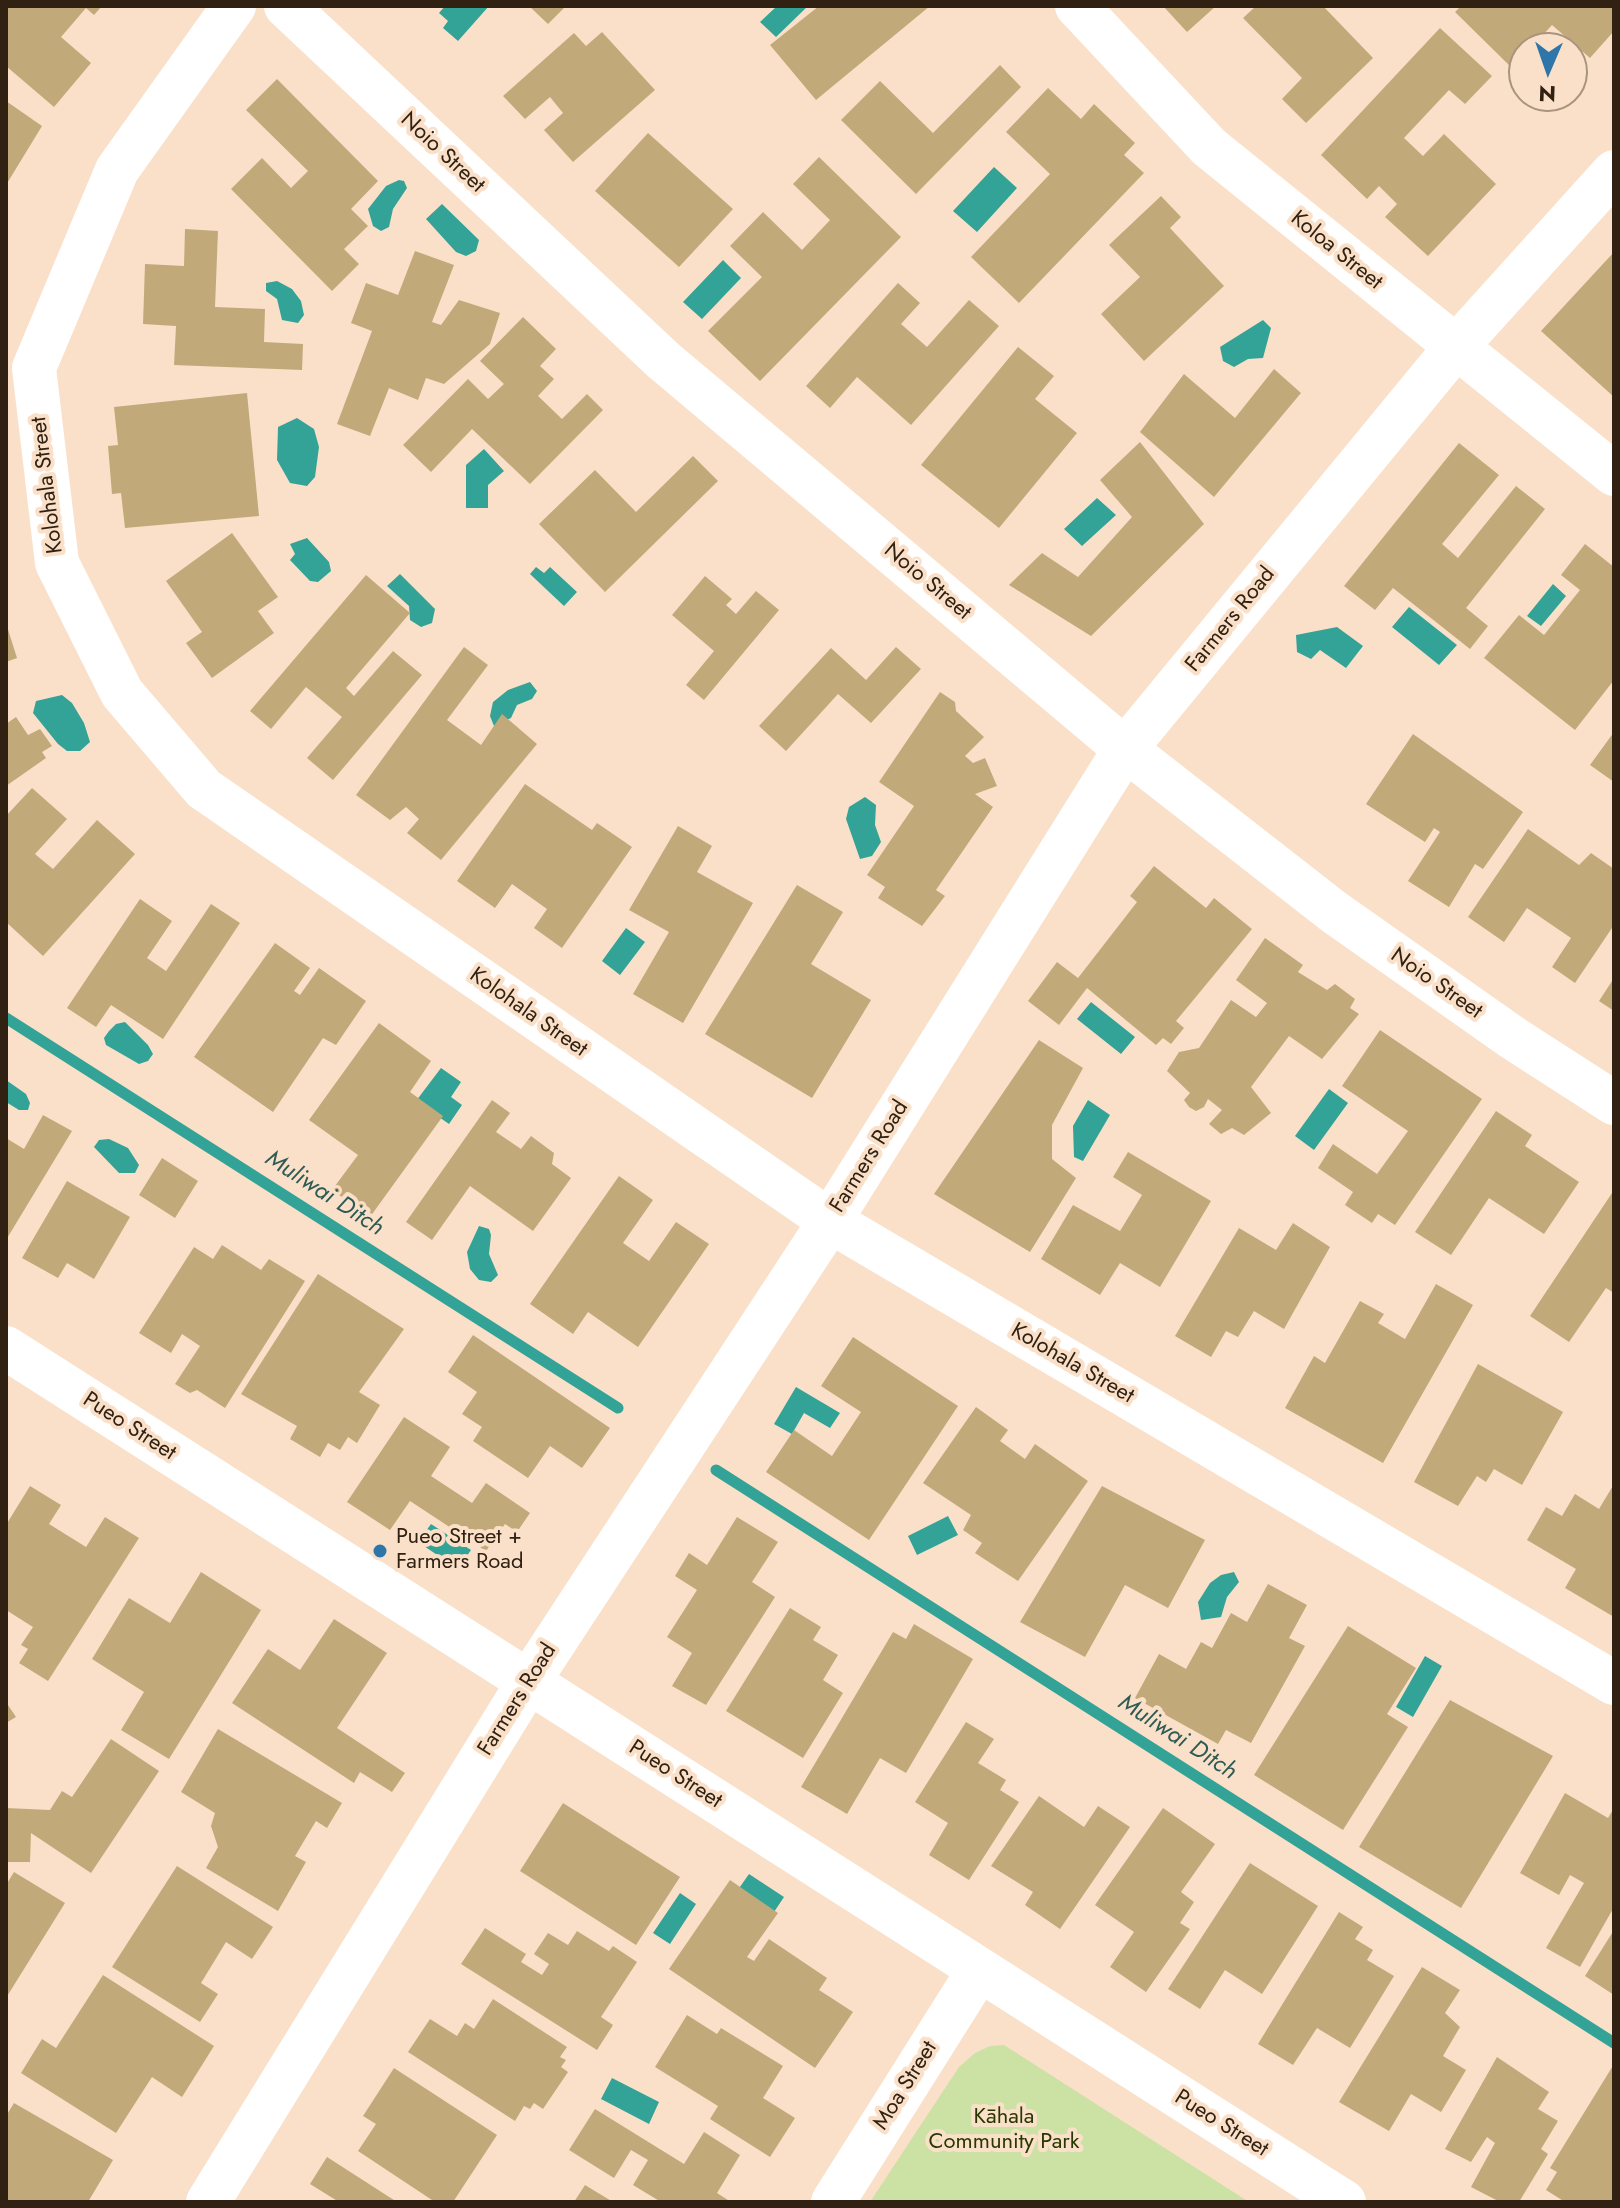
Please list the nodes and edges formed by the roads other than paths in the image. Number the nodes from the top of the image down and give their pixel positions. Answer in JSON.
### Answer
{"nodes":[{"id":1,"x":234,"y":6,"type":"edge"},
{"id":2,"x":286,"y":6,"type":"edge"},
{"id":3,"x":1077,"y":6,"type":"edge"},
{"id":4,"x":1614,"y":172,"type":"edge"},
{"id":5,"x":1455,"y":348,"type":"junction"},
{"id":6,"x":1614,"y":474,"type":"edge"},
{"id":7,"x":1125,"y":749,"type":"junction"},
{"id":8,"x":1614,"y":1103,"type":"edge"},
{"id":9,"x":830,"y":1221,"type":"junction"},
{"id":10,"x":6,"y":1348,"type":"edge"},
{"id":11,"x":529,"y":1681,"type":"junction"},
{"id":12,"x":1614,"y":1683,"type":"edge"},
{"id":13,"x":979,"y":1970,"type":"junction"},
{"id":14,"x":208,"y":2202,"type":"edge"},
{"id":15,"x":833,"y":2202,"type":"edge"},
{"id":16,"x":1344,"y":2202,"type":"edge"}],
"edges":[{"from":1,"to":9,"type":"street","name":"Kolohala Street"},
{"from":2,"to":7,"type":"street","name":"Noio Street"},
{"from":3,"to":5,"type":"street","name":"Koloa Street"},
{"from":4,"to":5,"type":"street","name":"Farmers Road"},
{"from":5,"to":6,"type":"street","name":"Koloa Street"},
{"from":5,"to":7,"type":"street","name":"Farmers Road"},
{"from":7,"to":8,"type":"street","name":"Noio Street"},
{"from":7,"to":9,"type":"street","name":"Farmers Road"},
{"from":9,"to":11,"type":"street","name":"Farmers Road"},
{"from":9,"to":12,"type":"street","name":"Kolohala Street"},
{"from":10,"to":11,"type":"street","name":"Pueo Street"},
{"from":11,"to":13,"type":"street","name":"Pueo Street"},
{"from":11,"to":14,"type":"street","name":"Farmers Road"},
{"from":13,"to":15,"type":"street","name":"Moa Street"},
{"from":13,"to":16,"type":"street","name":"Pueo Street"}]}
